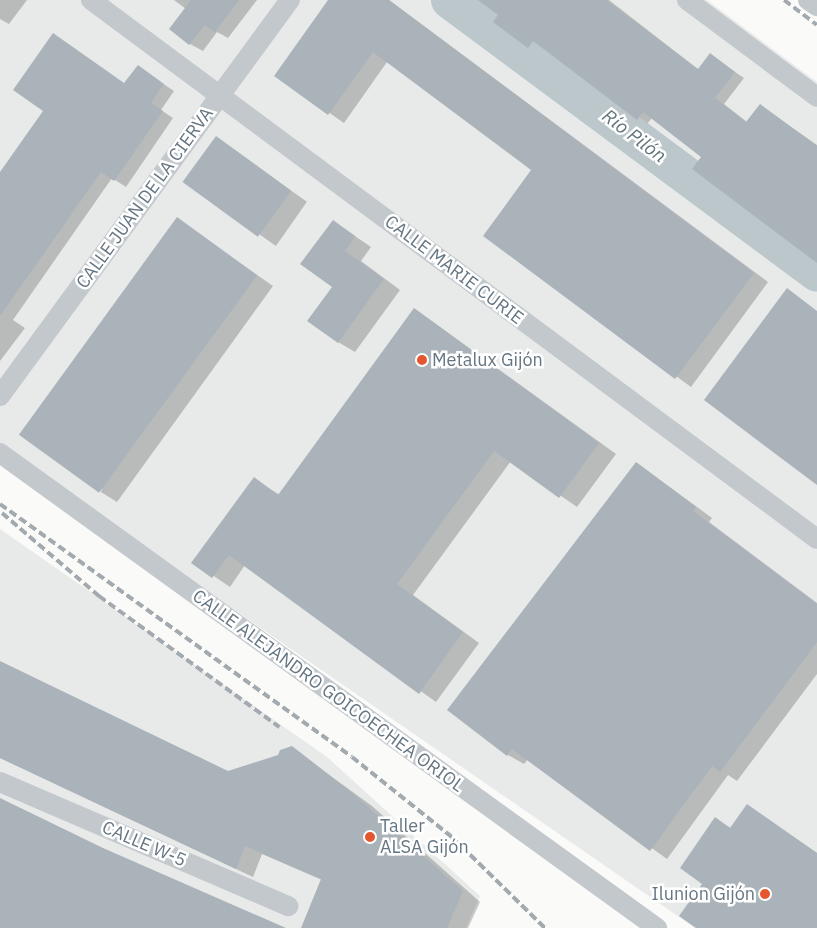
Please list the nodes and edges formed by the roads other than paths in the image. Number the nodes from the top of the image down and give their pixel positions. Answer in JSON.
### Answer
{"nodes":[{"id":1,"x":91,"y":0,"type":"edge"},
{"id":2,"x":290,"y":0,"type":"edge"},
{"id":3,"x":687,"y":0,"type":"edge"},
{"id":4,"x":808,"y":0,"type":"edge"},
{"id":5,"x":817,"y":6,"type":"edge"},
{"id":6,"x":220,"y":96,"type":"junction"},
{"id":7,"x":817,"y":97,"type":"edge"},
{"id":8,"x":0,"y":396,"type":"edge"},
{"id":9,"x":0,"y":453,"type":"edge"},
{"id":10,"x":817,"y":539,"type":"edge"},
{"id":11,"x":0,"y":782,"type":"edge"},
{"id":12,"x":288,"y":906,"type":"dead end"},
{"id":13,"x":657,"y":928,"type":"edge"}],
"edges":[{"from":1,"to":6,"type":"street","name":"CALLE MARIE CURIE"},
{"from":2,"to":6,"type":"street","name":"CALLE JUAN DE LA CIERVA"},
{"from":3,"to":7,"type":"street"},
{"from":4,"to":5,"type":"street"},
{"from":6,"to":8,"type":"street","name":"CALLE JUAN DE LA CIERVA"},
{"from":6,"to":10,"type":"street","name":"CALLE MARIE CURIE"},
{"from":9,"to":13,"type":"street","name":"CALLE ALEJANDRO GOICOECHEA ORIOL"},
{"from":11,"to":12,"type":"street","name":"CALLE W-5"}]}
